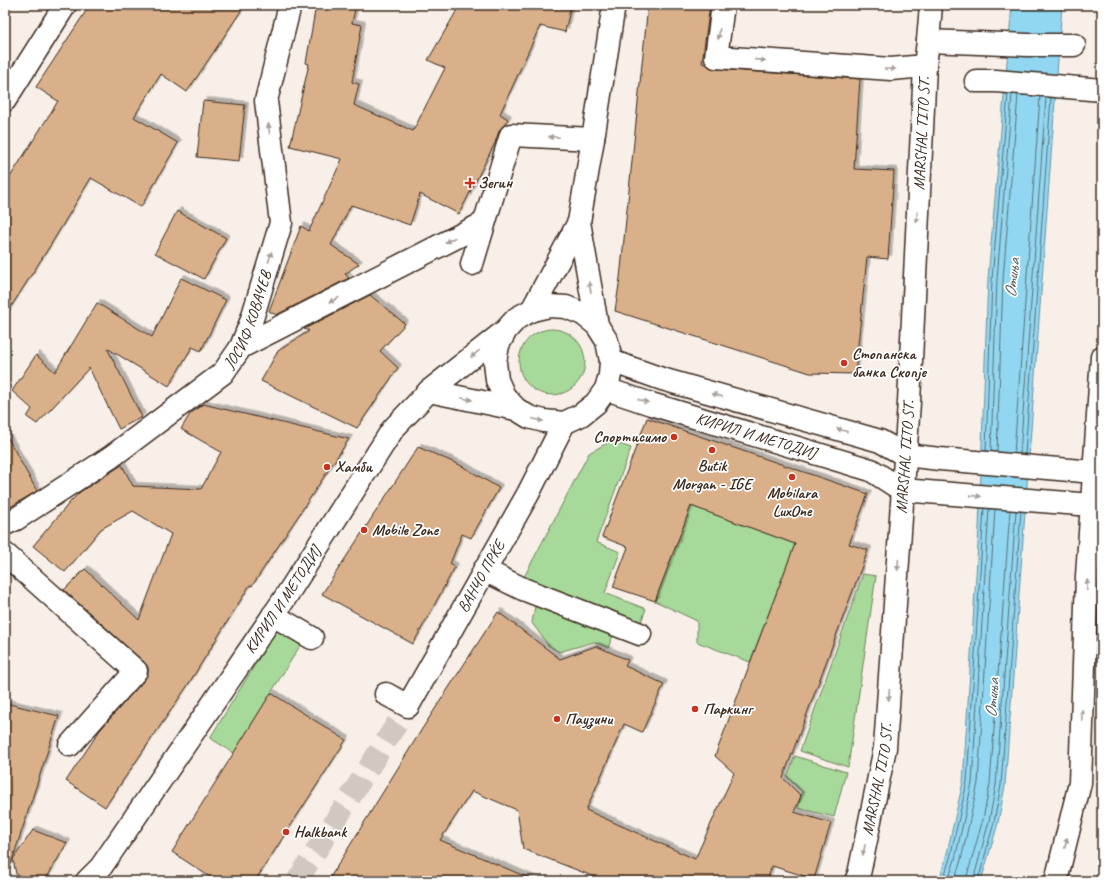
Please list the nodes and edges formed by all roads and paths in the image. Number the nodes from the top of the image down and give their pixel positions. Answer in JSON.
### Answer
{"nodes":[{"id":1,"x":65,"y":5,"type":"edge"},
{"id":2,"x":290,"y":5,"type":"edge"},
{"id":3,"x":614,"y":5,"type":"edge"},
{"id":4,"x":724,"y":5,"type":"edge"},
{"id":5,"x":931,"y":5,"type":"edge"},
{"id":6,"x":928,"y":41,"type":"junction"},
{"id":7,"x":1074,"y":45,"type":"dead end"},
{"id":8,"x":925,"y":66,"type":"junction"},
{"id":9,"x":976,"y":81,"type":"dead end"},
{"id":10,"x":1097,"y":90,"type":"edge"},
{"id":11,"x":5,"y":100,"type":"edge"},
{"id":12,"x":593,"y":139,"type":"junction"},
{"id":13,"x":484,"y":222,"type":"junction"},
{"id":14,"x":579,"y":222,"type":"junction"},
{"id":15,"x":472,"y":264,"type":"dead end"},
{"id":16,"x":532,"y":310,"type":"junction"},
{"id":17,"x":597,"y":325,"type":"junction"},
{"id":18,"x":506,"y":330,"type":"junction"},
{"id":19,"x":241,"y":347,"type":"junction"},
{"id":20,"x":1102,"y":358,"type":"edge"},
{"id":21,"x":611,"y":361,"type":"junction"},
{"id":22,"x":606,"y":389,"type":"junction"},
{"id":23,"x":429,"y":391,"type":"junction"},
{"id":24,"x":908,"y":402,"type":"junction"},
{"id":25,"x":516,"y":409,"type":"junction"},
{"id":26,"x":564,"y":423,"type":"junction"},
{"id":27,"x":880,"y":441,"type":"junction"},
{"id":28,"x":905,"y":455,"type":"junction"},
{"id":29,"x":871,"y":470,"type":"junction"},
{"id":30,"x":1094,"y":472,"type":"junction"},
{"id":31,"x":902,"y":490,"type":"junction"},
{"id":32,"x":1092,"y":505,"type":"junction"},
{"id":33,"x":5,"y":524,"type":"edge"},
{"id":34,"x":900,"y":526,"type":"junction"},
{"id":35,"x":5,"y":554,"type":"edge"},
{"id":36,"x":484,"y":570,"type":"junction"},
{"id":37,"x":273,"y":615,"type":"junction"},
{"id":38,"x":640,"y":634,"type":"dead end"},
{"id":39,"x":312,"y":638,"type":"dead end"},
{"id":40,"x":383,"y":699,"type":"dead end"},
{"id":41,"x":70,"y":745,"type":"dead end"},
{"id":42,"x":87,"y":881,"type":"edge"},
{"id":43,"x":856,"y":881,"type":"edge"},
{"id":44,"x":1056,"y":881,"type":"edge"}],
"edges":[{"from":1,"to":11,"type":"street"},
{"from":19,"to":2,"type":"street","name":"ЈОСИФ КОВАЧЕВ","one_way":true},
{"from":3,"to":12,"type":"street"},
{"from":4,"to":8,"type":"street","one_way":true},
{"from":5,"to":6,"type":"street","name":"MARSHAL TITO ST."},
{"from":6,"to":7,"type":"street"},
{"from":6,"to":8,"type":"street","name":"MARSHAL TITO ST."},
{"from":8,"to":24,"type":"street","name":"MARSHAL TITO ST.","one_way":true},
{"from":9,"to":10,"type":"street"},
{"from":12,"to":13,"type":"street","one_way":true},
{"from":12,"to":14,"type":"street"},
{"from":13,"to":15,"type":"street"},
{"from":13,"to":19,"type":"street","one_way":true},
{"from":14,"to":16,"type":"street"},
{"from":17,"to":14,"type":"street","one_way":true},
{"from":16,"to":17,"type":"street"},
{"from":16,"to":18,"type":"street"},
{"from":17,"to":21,"type":"street"},
{"from":18,"to":23,"type":"street","name":"КИРИЛ И МЕТОДИЈ","one_way":true},
{"from":18,"to":25,"type":"street"},
{"from":19,"to":33,"type":"street","name":"ЈОСИФ КОВАЧЕВ"},
{"from":20,"to":30,"type":"street"},
{"from":21,"to":22,"type":"street"},
{"from":27,"to":21,"type":"street","name":"КИРИЛ И МЕТОДИЈ","one_way":true},
{"from":22,"to":26,"type":"street"},
{"from":22,"to":29,"type":"street","name":"КИРИЛ И МЕТОДИЈ","one_way":true},
{"from":23,"to":25,"type":"street","one_way":true},
{"from":23,"to":37,"type":"street","name":"КИРИЛ И МЕТОДИЈ"},
{"from":24,"to":27,"type":"street"},
{"from":24,"to":28,"type":"street","name":"MARSHAL TITO ST."},
{"from":25,"to":26,"type":"street","one_way":true},
{"from":26,"to":36,"type":"street","name":"ВАНЧО ПРЌЕ"},
{"from":27,"to":28,"type":"street","name":"КИРИЛ И МЕТОДИЈ"},
{"from":28,"to":30,"type":"street"},
{"from":28,"to":31,"type":"street","name":"MARSHAL TITO ST."},
{"from":29,"to":31,"type":"street","name":"КИРИЛ И МЕТОДИЈ"},
{"from":29,"to":34,"type":"street"},
{"from":30,"to":32,"type":"street"},
{"from":31,"to":32,"type":"street","one_way":true},
{"from":31,"to":34,"type":"street","name":"MARSHAL TITO ST."},
{"from":44,"to":32,"type":"street","one_way":true},
{"from":34,"to":43,"type":"street","name":"MARSHAL TITO ST.","one_way":true},
{"from":35,"to":41,"type":"street"},
{"from":36,"to":38,"type":"street"},
{"from":36,"to":40,"type":"street","name":"ВАНЧО ПРЌЕ"},
{"from":37,"to":39,"type":"street"},
{"from":37,"to":42,"type":"street","name":"КИРИЛ И МЕТОДИЈ"}]}
